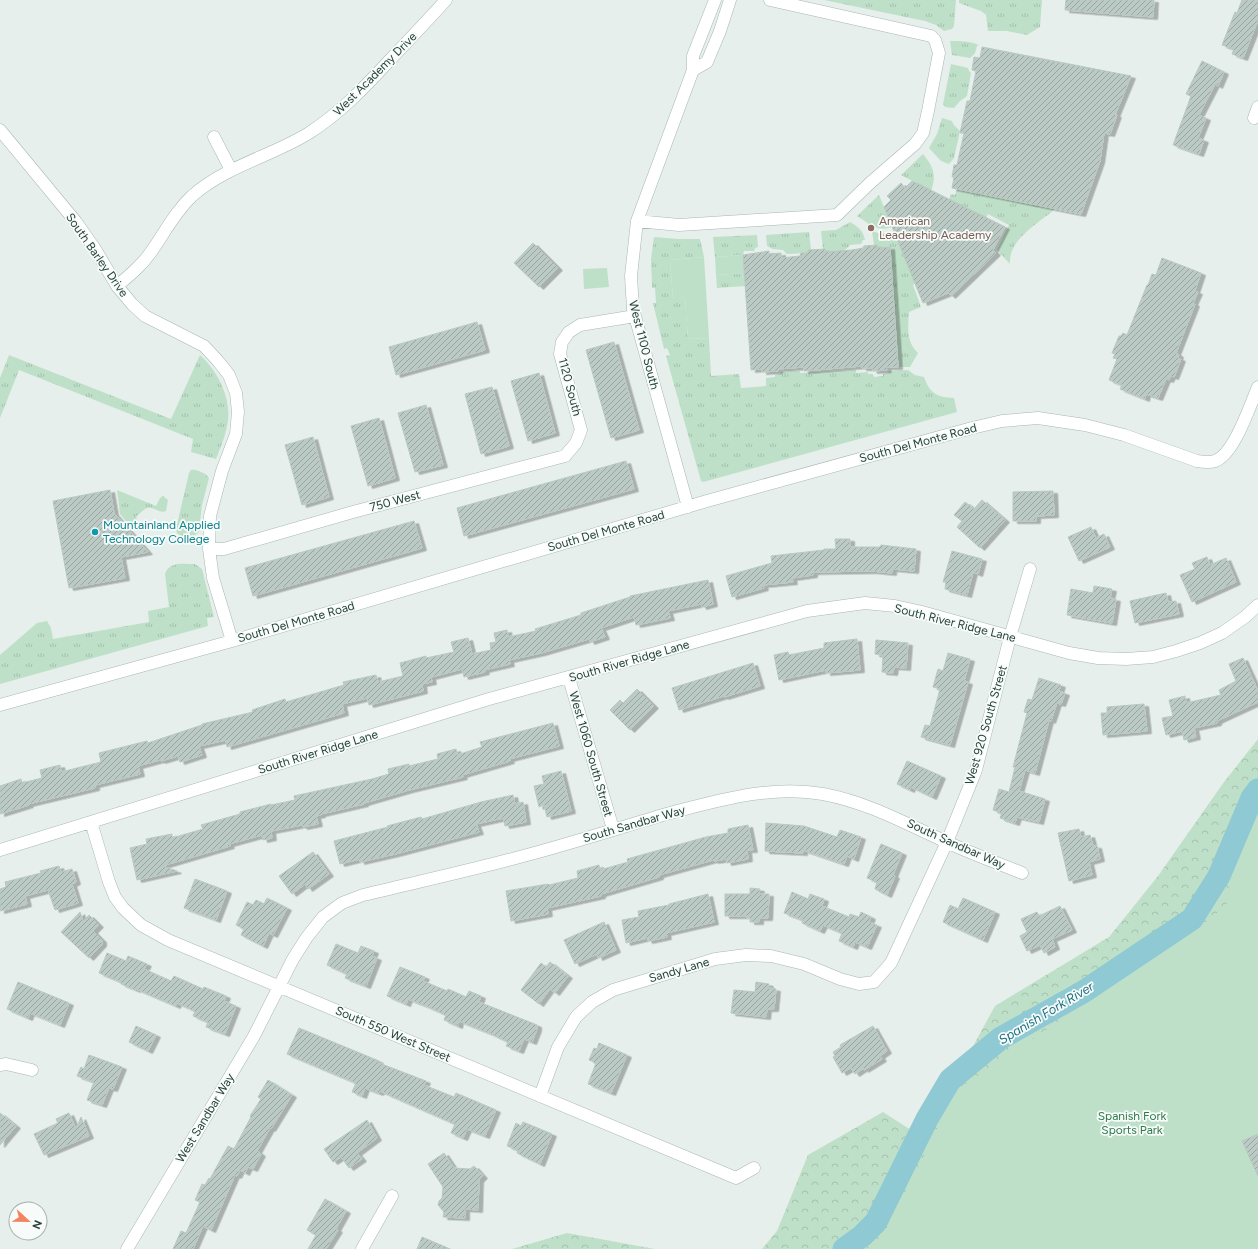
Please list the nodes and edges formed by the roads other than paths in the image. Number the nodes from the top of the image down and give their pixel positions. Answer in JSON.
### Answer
{"nodes":[{"id":1,"x":446,"y":0,"type":"edge"},
{"id":2,"x":714,"y":0,"type":"edge"},
{"id":3,"x":730,"y":0,"type":"edge"},
{"id":4,"x":770,"y":0,"type":"edge"},
{"id":5,"x":789,"y":2,"type":"edge"},
{"id":6,"x":693,"y":70,"type":"junction"},
{"id":7,"x":0,"y":130,"type":"edge"},
{"id":8,"x":214,"y":137,"type":"dead end"},
{"id":9,"x":231,"y":170,"type":"junction"},
{"id":10,"x":637,"y":221,"type":"junction"},
{"id":11,"x":118,"y":286,"type":"junction"},
{"id":12,"x":635,"y":316,"type":"junction"},
{"id":13,"x":1258,"y":387,"type":"edge"},
{"id":14,"x":576,"y":443,"type":"joint"},
{"id":15,"x":688,"y":507,"type":"junction"},
{"id":16,"x":209,"y":549,"type":"junction"},
{"id":17,"x":1030,"y":569,"type":"dead end"},
{"id":18,"x":1258,"y":605,"type":"edge"},
{"id":19,"x":1010,"y":637,"type":"junction"},
{"id":20,"x":232,"y":641,"type":"junction"},
{"id":21,"x":569,"y":678,"type":"junction"},
{"id":22,"x":0,"y":705,"type":"edge"},
{"id":23,"x":91,"y":822,"type":"junction"},
{"id":24,"x":613,"y":829,"type":"junction"},
{"id":25,"x":947,"y":842,"type":"junction"},
{"id":26,"x":0,"y":850,"type":"edge"},
{"id":27,"x":1022,"y":873,"type":"dead end"},
{"id":28,"x":874,"y":982,"type":"joint"},
{"id":29,"x":280,"y":986,"type":"junction"},
{"id":30,"x":0,"y":1065,"type":"edge"},
{"id":31,"x":32,"y":1070,"type":"dead end"},
{"id":32,"x":540,"y":1096,"type":"junction"},
{"id":33,"x":754,"y":1168,"type":"dead end"},
{"id":34,"x":392,"y":1196,"type":"dead end"},
{"id":35,"x":127,"y":1249,"type":"edge"},
{"id":36,"x":362,"y":1249,"type":"edge"}],
"edges":[{"from":1,"to":9,"type":"street","name":"West Academy Drive"},
{"from":2,"to":6,"type":"street","name":"West 1100 South"},
{"from":3,"to":6,"type":"street"},
{"from":4,"to":5,"type":"street"},
{"from":5,"to":10,"type":"street"},
{"from":6,"to":10,"type":"street","name":"West 1100 South"},
{"from":7,"to":11,"type":"street","name":"South Barley Drive"},
{"from":8,"to":9,"type":"street"},
{"from":9,"to":11,"type":"street","name":"West Academy Drive"},
{"from":10,"to":12,"type":"street","name":"West 1100 South"},
{"from":11,"to":16,"type":"street","name":"South Barley Drive"},
{"from":12,"to":14,"type":"street","name":"1120 South"},
{"from":12,"to":15,"type":"street","name":"West 1100 South"},
{"from":13,"to":15,"type":"street","name":"South Del Monte Road"},
{"from":14,"to":16,"type":"street","name":"750 West"},
{"from":15,"to":20,"type":"street","name":"South Del Monte Road"},
{"from":16,"to":20,"type":"street","name":"South Barley Drive"},
{"from":17,"to":19,"type":"street","name":"West 920 South Street"},
{"from":18,"to":19,"type":"street","name":"South River Ridge Lane"},
{"from":19,"to":21,"type":"street","name":"South River Ridge Lane"},
{"from":19,"to":25,"type":"street","name":"West 920 South Street"},
{"from":20,"to":22,"type":"street","name":"South Del Monte Road"},
{"from":21,"to":23,"type":"street","name":"South River Ridge Lane"},
{"from":21,"to":24,"type":"street","name":"West 1060 South Street"},
{"from":23,"to":26,"type":"street","name":"South River Ridge Lane"},
{"from":23,"to":29,"type":"street","name":"South 550 West Street"},
{"from":24,"to":25,"type":"street","name":"South Sandbar Way"},
{"from":24,"to":29,"type":"street","name":"South Sandbar Way"},
{"from":25,"to":27,"type":"street","name":"South Sandbar Way"},
{"from":25,"to":28,"type":"street","name":"West 920 South Street"},
{"from":28,"to":32,"type":"street","name":"Sandy Lane"},
{"from":29,"to":32,"type":"street","name":"South 550 West Street"},
{"from":29,"to":35,"type":"street","name":"West Sandbar Way"},
{"from":30,"to":31,"type":"street"},
{"from":32,"to":33,"type":"street","name":"South 550 West Street"},
{"from":34,"to":36,"type":"street"}]}
